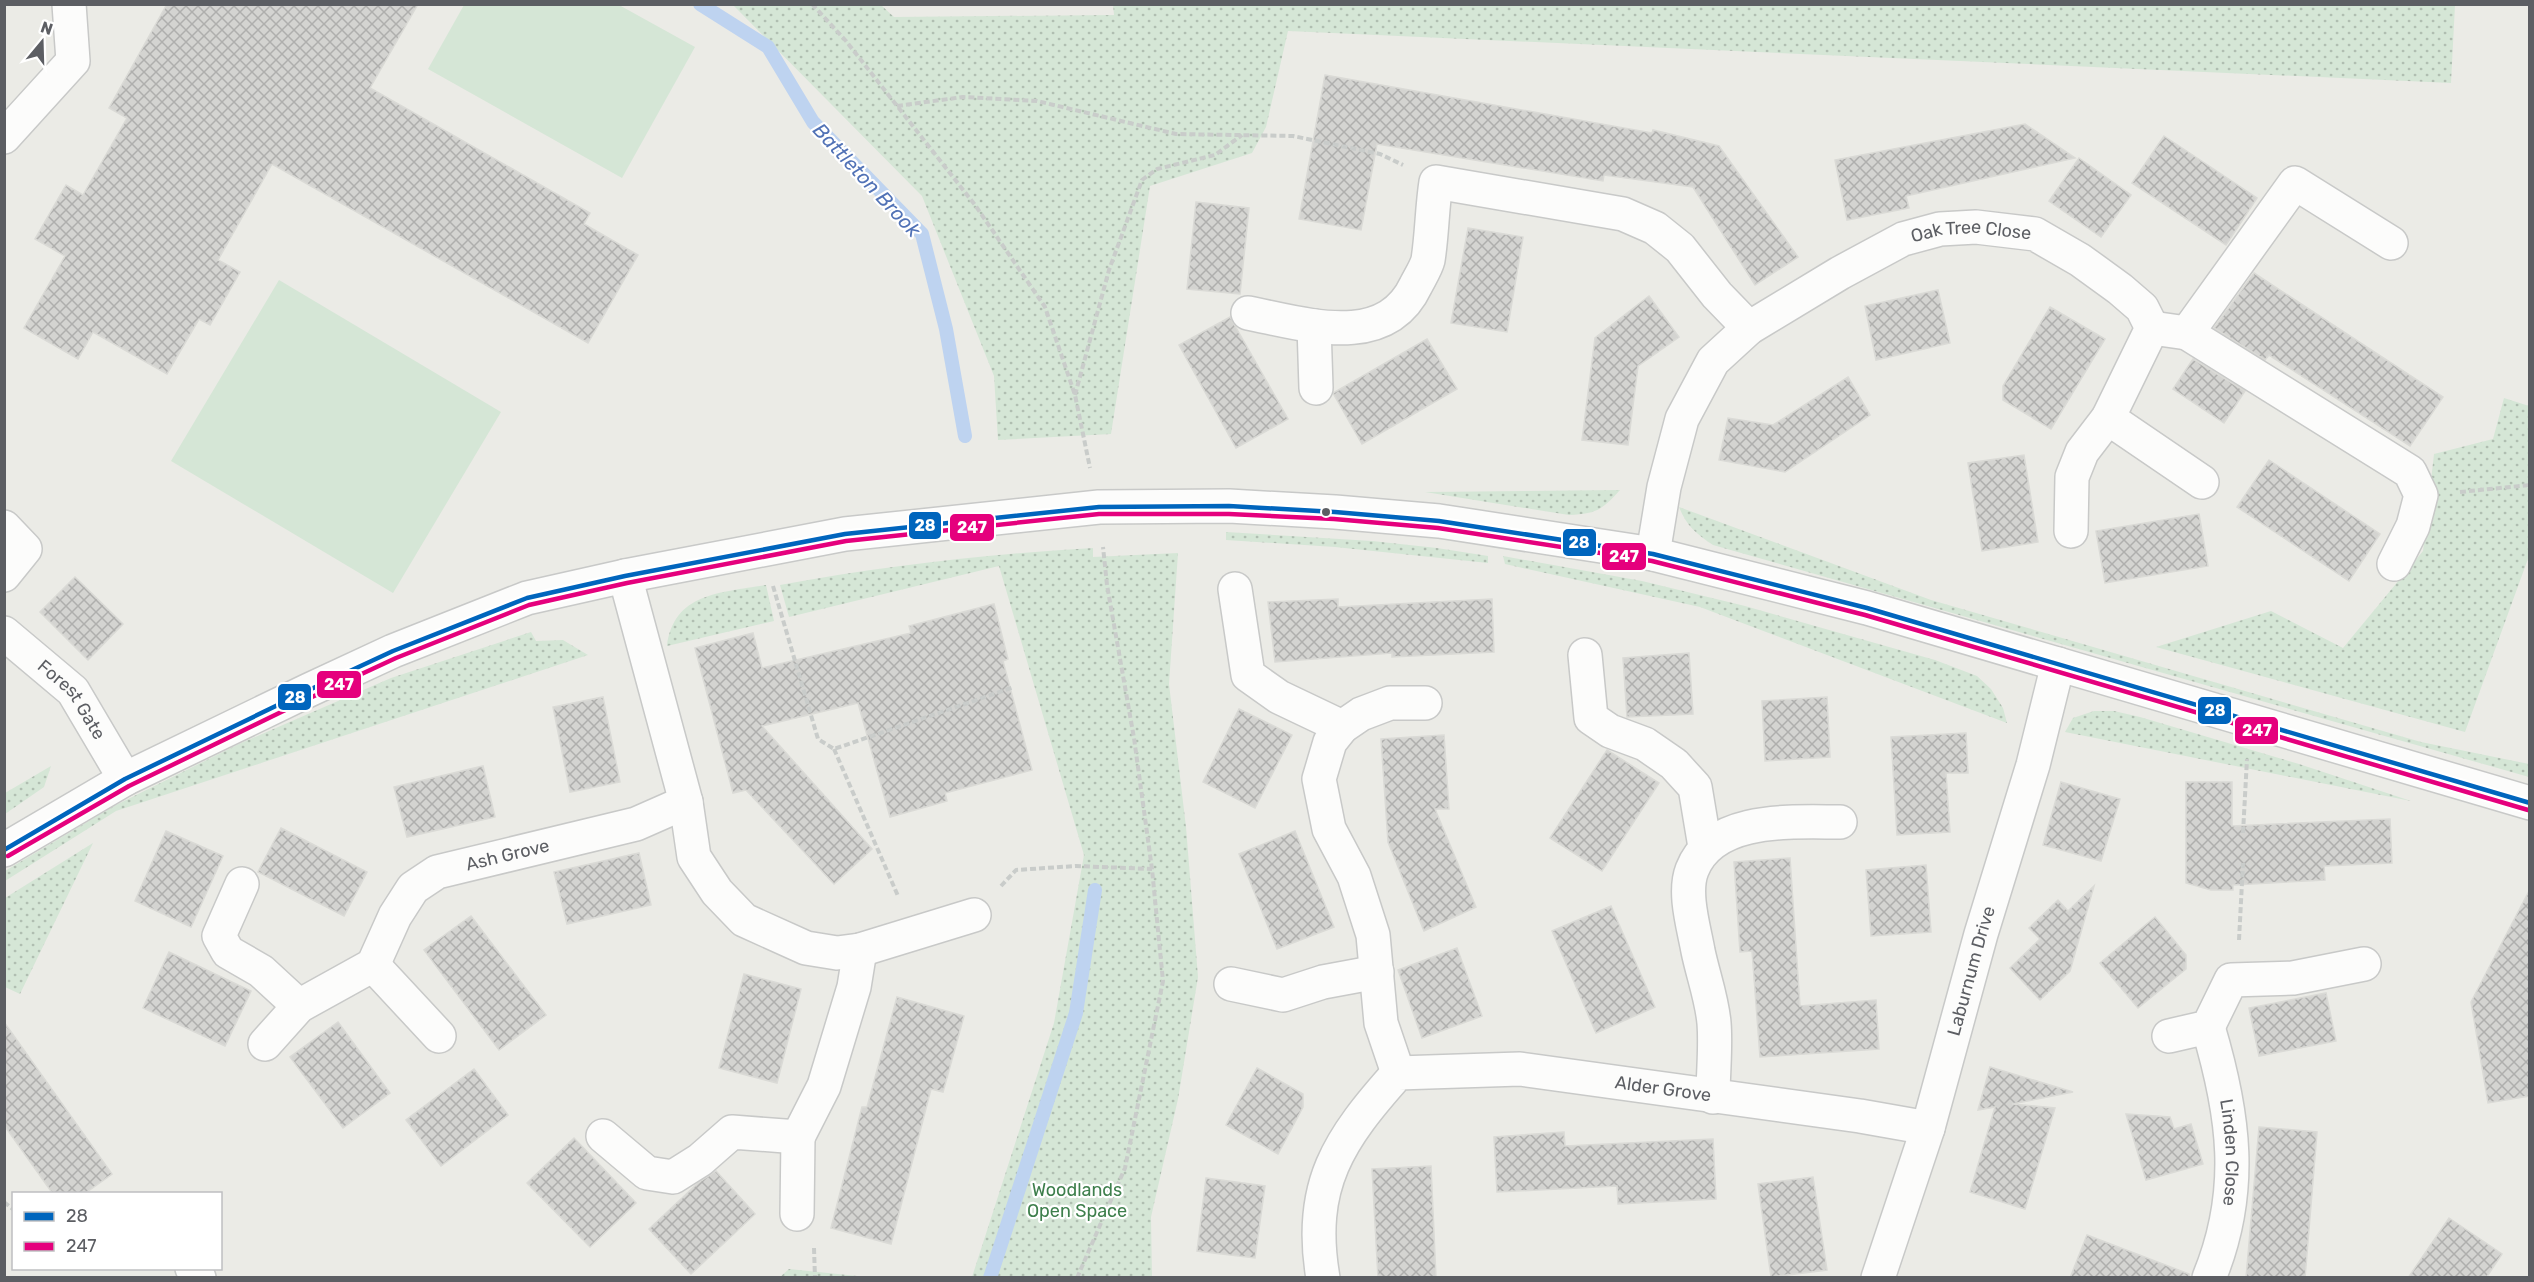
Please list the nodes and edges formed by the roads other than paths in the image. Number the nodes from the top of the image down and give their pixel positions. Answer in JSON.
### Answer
{"nodes":[{"id":1,"x":69,"y":4,"type":"edge"},
{"id":2,"x":4,"y":137,"type":"edge"},
{"id":3,"x":2391,"y":243,"type":"dead end"},
{"id":4,"x":1248,"y":313,"type":"dead end"},
{"id":5,"x":1314,"y":326,"type":"junction"},
{"id":6,"x":1749,"y":328,"type":"junction"},
{"id":7,"x":2152,"y":328,"type":"junction"},
{"id":8,"x":2187,"y":333,"type":"junction"},
{"id":9,"x":1316,"y":388,"type":"dead end"},
{"id":10,"x":2108,"y":418,"type":"junction"},
{"id":11,"x":2202,"y":482,"type":"dead end"},
{"id":12,"x":4,"y":527,"type":"edge"},
{"id":13,"x":2071,"y":531,"type":"dead end"},
{"id":14,"x":1653,"y":554,"type":"junction"},
{"id":15,"x":2394,"y":564,"type":"dead end"},
{"id":16,"x":4,"y":575,"type":"edge"},
{"id":17,"x":625,"y":576,"type":"junction"},
{"id":18,"x":1235,"y":589,"type":"dead end"},
{"id":19,"x":4,"y":633,"type":"edge"},
{"id":20,"x":1585,"y":655,"type":"dead end"},
{"id":21,"x":2058,"y":664,"type":"junction"},
{"id":22,"x":1425,"y":703,"type":"dead end"},
{"id":23,"x":1342,"y":727,"type":"junction"},
{"id":24,"x":125,"y":779,"type":"junction"},
{"id":25,"x":686,"y":802,"type":"junction"},
{"id":26,"x":2529,"y":803,"type":"edge"},
{"id":27,"x":1840,"y":822,"type":"dead end"},
{"id":28,"x":1705,"y":847,"type":"junction"},
{"id":29,"x":4,"y":850,"type":"edge"},
{"id":30,"x":242,"y":884,"type":"dead end"},
{"id":31,"x":974,"y":915,"type":"road end"},
{"id":32,"x":860,"y":950,"type":"junction"},
{"id":33,"x":2364,"y":964,"type":"dead end"},
{"id":34,"x":373,"y":965,"type":"junction"},
{"id":35,"x":1377,"y":972,"type":"junction"},
{"id":36,"x":1231,"y":984,"type":"dead end"},
{"id":37,"x":299,"y":1006,"type":"junction"},
{"id":38,"x":2208,"y":1027,"type":"junction"},
{"id":39,"x":439,"y":1036,"type":"dead end"},
{"id":40,"x":2169,"y":1036,"type":"dead end"},
{"id":41,"x":265,"y":1044,"type":"dead end"},
{"id":42,"x":1398,"y":1073,"type":"junction"},
{"id":43,"x":1713,"y":1096,"type":"junction"},
{"id":44,"x":1928,"y":1128,"type":"junction"},
{"id":45,"x":603,"y":1136,"type":"dead end"},
{"id":46,"x":798,"y":1137,"type":"junction"},
{"id":47,"x":797,"y":1214,"type":"dead end"},
{"id":48,"x":1323,"y":1278,"type":"edge"},
{"id":49,"x":1878,"y":1278,"type":"edge"},
{"id":50,"x":2209,"y":1278,"type":"edge"}],
"edges":[{"from":1,"to":2,"type":"street"},
{"from":3,"to":8,"type":"street"},
{"from":4,"to":5,"type":"street"},
{"from":5,"to":6,"type":"street"},
{"from":5,"to":9,"type":"street"},
{"from":6,"to":7,"type":"street","name":"Oak Tree Close"},
{"from":6,"to":14,"type":"street","name":"Oak Tree Close"},
{"from":7,"to":8,"type":"street"},
{"from":7,"to":10,"type":"street"},
{"from":8,"to":15,"type":"street"},
{"from":10,"to":11,"type":"street"},
{"from":10,"to":13,"type":"street"},
{"from":12,"to":16,"type":"street"},
{"from":14,"to":17,"type":"street"},
{"from":14,"to":21,"type":"street"},
{"from":17,"to":24,"type":"street"},
{"from":17,"to":25,"type":"street"},
{"from":18,"to":23,"type":"street"},
{"from":19,"to":24,"type":"street","name":"Forest Gate"},
{"from":20,"to":28,"type":"street"},
{"from":21,"to":26,"type":"street"},
{"from":21,"to":44,"type":"street","name":"Laburnum Drive"},
{"from":22,"to":23,"type":"street"},
{"from":23,"to":35,"type":"street"},
{"from":24,"to":29,"type":"street"},
{"from":25,"to":32,"type":"street"},
{"from":25,"to":34,"type":"street","name":"Ash Grove"},
{"from":27,"to":28,"type":"street"},
{"from":28,"to":43,"type":"street"},
{"from":30,"to":37,"type":"street"},
{"from":31,"to":32,"type":"street"},
{"from":32,"to":46,"type":"street"},
{"from":33,"to":38,"type":"street"},
{"from":34,"to":37,"type":"street"},
{"from":34,"to":39,"type":"street"},
{"from":35,"to":36,"type":"street"},
{"from":35,"to":42,"type":"street"},
{"from":37,"to":41,"type":"street"},
{"from":38,"to":40,"type":"street"},
{"from":38,"to":50,"type":"street","name":"Linden Close"},
{"from":42,"to":43,"type":"street","name":"Alder Grove"},
{"from":42,"to":48,"type":"street"},
{"from":43,"to":44,"type":"street","name":"Alder Grove"},
{"from":44,"to":49,"type":"street","name":"Laburnum Drive"},
{"from":45,"to":46,"type":"street"},
{"from":46,"to":47,"type":"street"}]}
